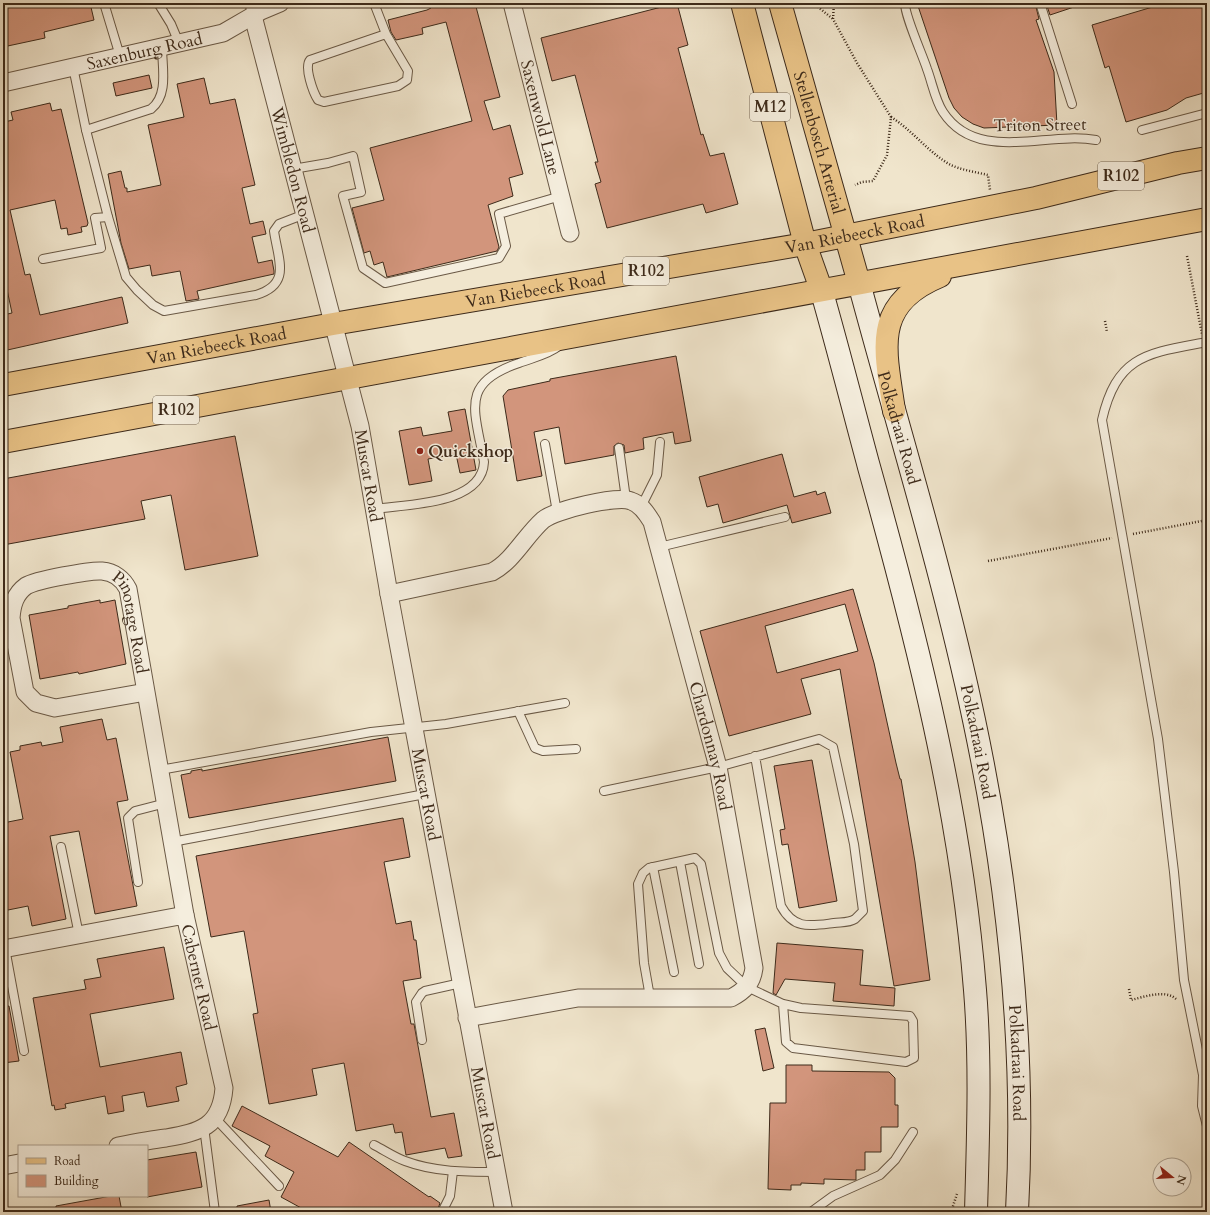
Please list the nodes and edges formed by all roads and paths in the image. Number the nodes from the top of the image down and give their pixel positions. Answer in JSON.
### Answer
{"nodes":[{"id":1,"x":104,"y":3,"type":"edge"},
{"id":2,"x":158,"y":3,"type":"edge"},
{"id":3,"x":280,"y":3,"type":"edge"},
{"id":4,"x":374,"y":3,"type":"edge"},
{"id":5,"x":512,"y":3,"type":"edge"},
{"id":6,"x":742,"y":3,"type":"edge"},
{"id":7,"x":780,"y":3,"type":"edge"},
{"id":8,"x":813,"y":3,"type":"edge"},
{"id":9,"x":834,"y":3,"type":"edge"},
{"id":10,"x":905,"y":3,"type":"edge"},
{"id":11,"x":1040,"y":3,"type":"edge"},
{"id":12,"x":251,"y":10,"type":"edge"},
{"id":13,"x":834,"y":19,"type":"junction"},
{"id":14,"x":386,"y":34,"type":"junction"},
{"id":15,"x":179,"y":43,"type":"junction"},
{"id":16,"x":162,"y":47,"type":"junction"},
{"id":17,"x":120,"y":56,"type":"junction"},
{"id":18,"x":73,"y":67,"type":"junction"},
{"id":19,"x":3,"y":83,"type":"edge"},
{"id":20,"x":1072,"y":104,"type":"dead end"},
{"id":21,"x":1207,"y":113,"type":"edge"},
{"id":22,"x":890,"y":117,"type":"junction"},
{"id":23,"x":86,"y":130,"type":"junction"},
{"id":24,"x":1142,"y":130,"type":"dead end"},
{"id":25,"x":1096,"y":140,"type":"dead end"},
{"id":26,"x":1207,"y":158,"type":"edge"},
{"id":27,"x":293,"y":169,"type":"junction"},
{"id":28,"x":855,"y":185,"type":"dead end"},
{"id":29,"x":990,"y":191,"type":"dead end"},
{"id":30,"x":561,"y":196,"type":"junction"},
{"id":31,"x":304,"y":214,"type":"junction"},
{"id":32,"x":108,"y":217,"type":"junction"},
{"id":33,"x":1207,"y":220,"type":"edge"},
{"id":34,"x":570,"y":233,"type":"dead end"},
{"id":35,"x":845,"y":236,"type":"junction"},
{"id":36,"x":805,"y":244,"type":"junction"},
{"id":37,"x":1187,"y":256,"type":"dead end"},
{"id":38,"x":43,"y":259,"type":"dead end"},
{"id":39,"x":978,"y":260,"type":"junction"},
{"id":40,"x":859,"y":283,"type":"junction"},
{"id":41,"x":820,"y":289,"type":"junction"},
{"id":42,"x":1105,"y":321,"type":"dead end"},
{"id":43,"x":334,"y":324,"type":"junction"},
{"id":44,"x":1107,"y":332,"type":"dead end"},
{"id":45,"x":568,"y":338,"type":"junction"},
{"id":46,"x":1205,"y":343,"type":"edge"},
{"id":47,"x":1207,"y":362,"type":"edge"},
{"id":48,"x":348,"y":378,"type":"junction"},
{"id":49,"x":3,"y":385,"type":"edge"},
{"id":50,"x":894,"y":411,"type":"junction"},
{"id":51,"x":3,"y":442,"type":"edge"},
{"id":52,"x":660,"y":442,"type":"dead end"},
{"id":53,"x":545,"y":444,"type":"dead end"},
{"id":54,"x":619,"y":448,"type":"dead end"},
{"id":55,"x":626,"y":499,"type":"junction"},
{"id":56,"x":641,"y":507,"type":"junction"},
{"id":57,"x":375,"y":509,"type":"junction"},
{"id":58,"x":556,"y":512,"type":"junction"},
{"id":59,"x":784,"y":517,"type":"dead end"},
{"id":60,"x":1207,"y":520,"type":"edge"},
{"id":61,"x":1121,"y":536,"type":"junction"},
{"id":62,"x":658,"y":547,"type":"junction"},
{"id":63,"x":988,"y":561,"type":"dead end"},
{"id":64,"x":389,"y":594,"type":"junction"},
{"id":65,"x":9,"y":599,"type":"edge"},
{"id":66,"x":146,"y":692,"type":"junction"},
{"id":67,"x":565,"y":703,"type":"dead end"},
{"id":68,"x":518,"y":712,"type":"junction"},
{"id":69,"x":414,"y":728,"type":"junction"},
{"id":70,"x":576,"y":749,"type":"dead end"},
{"id":71,"x":754,"y":756,"type":"junction"},
{"id":72,"x":718,"y":767,"type":"junction"},
{"id":73,"x":160,"y":770,"type":"junction"},
{"id":74,"x":604,"y":791,"type":"dead end"},
{"id":75,"x":425,"y":794,"type":"junction"},
{"id":76,"x":166,"y":803,"type":"junction"},
{"id":77,"x":172,"y":842,"type":"junction"},
{"id":78,"x":61,"y":847,"type":"dead end"},
{"id":79,"x":680,"y":862,"type":"junction"},
{"id":80,"x":653,"y":867,"type":"junction"},
{"id":81,"x":138,"y":882,"type":"dead end"},
{"id":82,"x":185,"y":915,"type":"junction"},
{"id":83,"x":78,"y":935,"type":"junction"},
{"id":84,"x":4,"y":948,"type":"edge"},
{"id":85,"x":698,"y":964,"type":"dead end"},
{"id":86,"x":674,"y":972,"type":"dead end"},
{"id":87,"x":460,"y":983,"type":"junction"},
{"id":88,"x":747,"y":987,"type":"junction"},
{"id":89,"x":1129,"y":989,"type":"dead end"},
{"id":90,"x":650,"y":997,"type":"junction"},
{"id":91,"x":783,"y":1004,"type":"junction"},
{"id":92,"x":1179,"y":1005,"type":"dead end"},
{"id":93,"x":467,"y":1018,"type":"junction"},
{"id":94,"x":422,"y":1040,"type":"dead end"},
{"id":95,"x":24,"y":1051,"type":"dead end"},
{"id":96,"x":978,"y":1074,"type":"junction"},
{"id":97,"x":1203,"y":1074,"type":"junction"},
{"id":98,"x":1207,"y":1084,"type":"edge"},
{"id":99,"x":210,"y":1123,"type":"junction"},
{"id":100,"x":1207,"y":1126,"type":"edge"},
{"id":101,"x":913,"y":1132,"type":"dead end"},
{"id":102,"x":124,"y":1145,"type":"edge"},
{"id":103,"x":374,"y":1145,"type":"dead end"},
{"id":104,"x":18,"y":1163,"type":"edge"},
{"id":105,"x":3,"y":1166,"type":"edge"},
{"id":106,"x":1019,"y":1169,"type":"junction"},
{"id":107,"x":453,"y":1171,"type":"junction"},
{"id":108,"x":496,"y":1172,"type":"junction"},
{"id":109,"x":279,"y":1186,"type":"dead end"},
{"id":110,"x":958,"y":1190,"type":"dead end"},
{"id":111,"x":215,"y":1212,"type":"edge"},
{"id":112,"x":442,"y":1212,"type":"edge"},
{"id":113,"x":504,"y":1212,"type":"edge"},
{"id":114,"x":811,"y":1212,"type":"edge"},
{"id":115,"x":951,"y":1212,"type":"edge"},
{"id":116,"x":961,"y":1212,"type":"edge"},
{"id":117,"x":976,"y":1212,"type":"edge"},
{"id":118,"x":1017,"y":1212,"type":"edge"},
{"id":119,"x":1028,"y":1212,"type":"edge"}],
"edges":[{"from":1,"to":17,"type":"lane"},
{"from":2,"to":15,"type":"lane"},
{"from":3,"to":12,"type":"street","name":"Saxenburg Road"},
{"from":4,"to":14,"type":"lane"},
{"from":5,"to":30,"type":"street","name":"Saxenwold Lane"},
{"from":6,"to":36,"type":"main road","number":"M12"},
{"from":7,"to":35,"type":"main road","name":"Stellenbosch Arterial","number":"M12"},
{"from":8,"to":13,"type":"path"},
{"from":9,"to":13,"type":"path"},
{"from":10,"to":25,"type":"lane","name":"Triton Street"},
{"from":11,"to":20,"type":"lane","name":"Triton Street"},
{"from":12,"to":15,"type":"street","name":"Saxenburg Road"},
{"from":12,"to":27,"type":"street","name":"Wimbledon Road"},
{"from":13,"to":22,"type":"path"},
{"from":14,"to":14,"type":"lane"},
{"from":15,"to":16,"type":"street","name":"Saxenburg Road"},
{"from":16,"to":17,"type":"street","name":"Saxenburg Road"},
{"from":16,"to":23,"type":"lane"},
{"from":17,"to":18,"type":"street","name":"Saxenburg Road"},
{"from":18,"to":19,"type":"street","name":"Saxenburg Road"},
{"from":18,"to":23,"type":"lane"},
{"from":21,"to":24,"type":"lane"},
{"from":22,"to":28,"type":"path"},
{"from":22,"to":29,"type":"path"},
{"from":23,"to":32,"type":"lane"},
{"from":26,"to":35,"type":"main road","name":"Van Riebeeck Road","number":"R102"},
{"from":27,"to":30,"type":"lane"},
{"from":27,"to":31,"type":"street","name":"Wimbledon Road"},
{"from":30,"to":34,"type":"street","name":"Saxenwold Lane"},
{"from":31,"to":32,"type":"lane"},
{"from":31,"to":43,"type":"street","name":"Wimbledon Road"},
{"from":32,"to":38,"type":"lane"},
{"from":33,"to":39,"type":"main road","number":"R102"},
{"from":35,"to":36,"type":"main road","name":"Van Riebeeck Road","number":"R102"},
{"from":35,"to":40,"type":"main road","name":"Stellenbosch Arterial","number":"M12"},
{"from":36,"to":41,"type":"main road","number":"M12"},
{"from":36,"to":43,"type":"main road","name":"Van Riebeeck Road","number":"R102"},
{"from":37,"to":46,"type":"path"},
{"from":39,"to":40,"type":"main road","number":"R102"},
{"from":39,"to":50,"type":"main road"},
{"from":40,"to":41,"type":"main road","number":"R102"},
{"from":40,"to":50,"type":"main road","name":"Polkadraai Road","number":"M12"},
{"from":41,"to":45,"type":"main road","number":"R102"},
{"from":41,"to":96,"type":"main road","number":"M12"},
{"from":42,"to":44,"type":"path"},
{"from":43,"to":48,"type":"street","name":"Wimbledon Road"},
{"from":43,"to":49,"type":"main road","name":"Van Riebeeck Road","number":"R102"},
{"from":45,"to":48,"type":"main road","number":"R102"},
{"from":45,"to":57,"type":"lane"},
{"from":46,"to":47,"type":"path"},
{"from":46,"to":61,"type":"lane"},
{"from":48,"to":51,"type":"main road","number":"R102"},
{"from":48,"to":57,"type":"street","name":"Muscat Road"},
{"from":50,"to":106,"type":"main road","name":"Polkadraai Road","number":"M12"},
{"from":52,"to":56,"type":"lane"},
{"from":53,"to":58,"type":"lane"},
{"from":54,"to":55,"type":"lane"},
{"from":55,"to":56,"type":"street","name":"Chardonnay Road"},
{"from":55,"to":58,"type":"street"},
{"from":56,"to":62,"type":"street","name":"Chardonnay Road"},
{"from":57,"to":64,"type":"street","name":"Muscat Road"},
{"from":58,"to":64,"type":"street"},
{"from":59,"to":62,"type":"lane"},
{"from":60,"to":61,"type":"path"},
{"from":61,"to":63,"type":"path"},
{"from":61,"to":97,"type":"lane"},
{"from":62,"to":72,"type":"street","name":"Chardonnay Road"},
{"from":64,"to":69,"type":"street","name":"Muscat Road"},
{"from":65,"to":66,"type":"street","name":"Pinotage Road"},
{"from":65,"to":66,"type":"street","name":"Pinotage Road"},
{"from":66,"to":73,"type":"street","name":"Pinotage Road"},
{"from":67,"to":68,"type":"lane"},
{"from":68,"to":69,"type":"lane"},
{"from":68,"to":70,"type":"lane"},
{"from":69,"to":73,"type":"lane"},
{"from":69,"to":75,"type":"street","name":"Muscat Road"},
{"from":71,"to":71,"type":"lane"},
{"from":71,"to":72,"type":"lane"},
{"from":72,"to":74,"type":"lane"},
{"from":72,"to":88,"type":"street","name":"Chardonnay Road"},
{"from":73,"to":76,"type":"street","name":"Pinotage Road"},
{"from":75,"to":77,"type":"lane"},
{"from":75,"to":87,"type":"street","name":"Muscat Road"},
{"from":76,"to":77,"type":"street","name":"Pinotage Road"},
{"from":76,"to":81,"type":"lane"},
{"from":77,"to":82,"type":"street","name":"Pinotage Road"},
{"from":78,"to":83,"type":"lane"},
{"from":79,"to":80,"type":"lane"},
{"from":79,"to":85,"type":"lane"},
{"from":79,"to":88,"type":"lane"},
{"from":80,"to":86,"type":"lane"},
{"from":80,"to":90,"type":"lane"},
{"from":82,"to":83,"type":"street","name":"Cabernet Road"},
{"from":82,"to":99,"type":"street","name":"Cabernet Road"},
{"from":83,"to":84,"type":"street","name":"Cabernet Road"},
{"from":84,"to":95,"type":"lane"},
{"from":87,"to":93,"type":"street","name":"Muscat Road"},
{"from":87,"to":94,"type":"lane"},
{"from":88,"to":90,"type":"street"},
{"from":88,"to":91,"type":"lane"},
{"from":89,"to":92,"type":"path"},
{"from":90,"to":93,"type":"street"},
{"from":91,"to":91,"type":"lane"},
{"from":93,"to":108,"type":"street","name":"Muscat Road"},
{"from":96,"to":116,"type":"main road"},
{"from":96,"to":117,"type":"main road","number":"M12"},
{"from":97,"to":98,"type":"lane"},
{"from":97,"to":100,"type":"lane"},
{"from":99,"to":102,"type":"street"},
{"from":99,"to":109,"type":"lane"},
{"from":99,"to":111,"type":"lane"},
{"from":101,"to":114,"type":"lane"},
{"from":103,"to":107,"type":"lane"},
{"from":104,"to":105,"type":"street"},
{"from":106,"to":118,"type":"main road","name":"Polkadraai Road","number":"M12"},
{"from":106,"to":119,"type":"street"},
{"from":107,"to":108,"type":"lane"},
{"from":107,"to":112,"type":"lane"},
{"from":108,"to":113,"type":"street","name":"Muscat Road"},
{"from":110,"to":115,"type":"path"}]}
